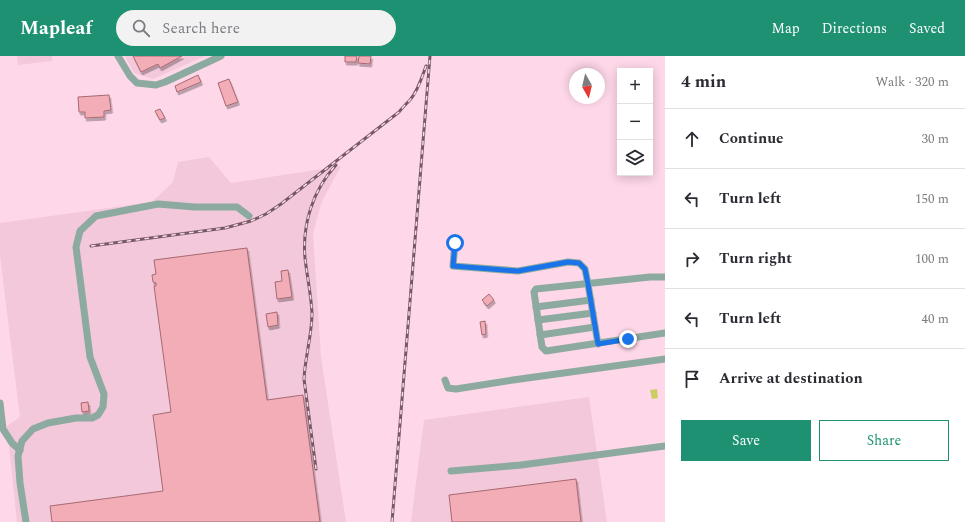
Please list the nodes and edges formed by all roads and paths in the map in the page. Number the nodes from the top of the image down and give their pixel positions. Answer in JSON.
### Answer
{"nodes":[{"id":1,"x":118,"y":56,"type":"edge"},
{"id":2,"x":221,"y":56,"type":"edge"},
{"id":3,"x":249,"y":216,"type":"dead end"},
{"id":4,"x":455,"y":243,"type":"dead end"},
{"id":5,"x":665,"y":277,"type":"edge"},
{"id":6,"x":588,"y":284,"type":"junction"},
{"id":7,"x":591,"y":300,"type":"junction"},
{"id":8,"x":536,"y":308,"type":"junction"},
{"id":9,"x":593,"y":313,"type":"junction"},
{"id":10,"x":538,"y":320,"type":"junction"},
{"id":11,"x":595,"y":327,"type":"junction"},
{"id":12,"x":665,"y":333,"type":"edge"},
{"id":13,"x":540,"y":335,"type":"junction"},
{"id":14,"x":598,"y":344,"type":"junction"},
{"id":15,"x":665,"y":360,"type":"edge"},
{"id":16,"x":444,"y":380,"type":"dead end"},
{"id":17,"x":0,"y":403,"type":"edge"},
{"id":18,"x":665,"y":446,"type":"edge"},
{"id":19,"x":20,"y":450,"type":"junction"},
{"id":20,"x":451,"y":471,"type":"dead end"},
{"id":21,"x":26,"y":522,"type":"edge"}],
"edges":[{"from":1,"to":2,"type":"street"},
{"from":3,"to":19,"type":"street"},
{"from":4,"to":6,"type":"street"},
{"from":5,"to":6,"type":"street"},
{"from":6,"to":7,"type":"street"},
{"from":6,"to":8,"type":"street"},
{"from":7,"to":8,"type":"street"},
{"from":7,"to":9,"type":"street"},
{"from":8,"to":10,"type":"street"},
{"from":9,"to":10,"type":"street"},
{"from":9,"to":11,"type":"street"},
{"from":10,"to":13,"type":"street"},
{"from":11,"to":13,"type":"street"},
{"from":11,"to":14,"type":"street"},
{"from":12,"to":14,"type":"street"},
{"from":13,"to":14,"type":"street"},
{"from":15,"to":16,"type":"street"},
{"from":17,"to":19,"type":"street"},
{"from":18,"to":20,"type":"street"},
{"from":19,"to":21,"type":"street"}]}
